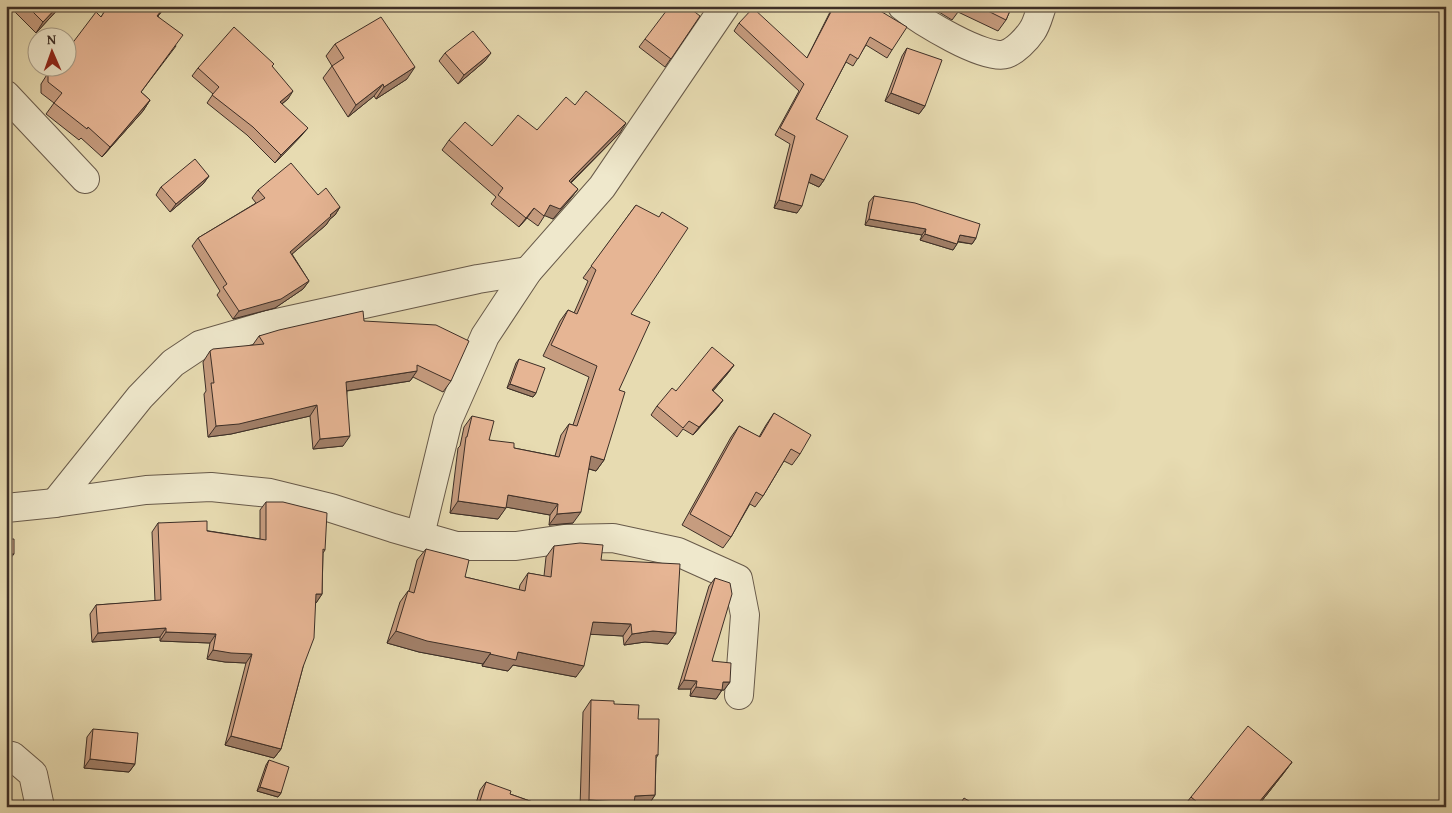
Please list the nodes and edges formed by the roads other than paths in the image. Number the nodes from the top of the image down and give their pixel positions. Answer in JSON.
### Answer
{"nodes":[{"id":1,"x":725,"y":6,"type":"edge"},
{"id":2,"x":902,"y":6,"type":"edge"},
{"id":3,"x":1042,"y":6,"type":"edge"},
{"id":4,"x":6,"y":95,"type":"edge"},
{"id":5,"x":84,"y":179,"type":"dead end"},
{"id":6,"x":528,"y":271,"type":"junction"},
{"id":7,"x":55,"y":503,"type":"junction"},
{"id":8,"x":6,"y":508,"type":"edge"},
{"id":9,"x":420,"y":535,"type":"junction"},
{"id":10,"x":739,"y":695,"type":"dead end"},
{"id":11,"x":6,"y":755,"type":"edge"},
{"id":12,"x":40,"y":807,"type":"edge"}],
"edges":[{"from":1,"to":6,"type":"street"},
{"from":2,"to":3,"type":"street"},
{"from":4,"to":5,"type":"street"},
{"from":6,"to":7,"type":"street"},
{"from":6,"to":9,"type":"street"},
{"from":7,"to":8,"type":"street"},
{"from":7,"to":9,"type":"street"},
{"from":9,"to":10,"type":"street"},
{"from":11,"to":12,"type":"street"}]}
